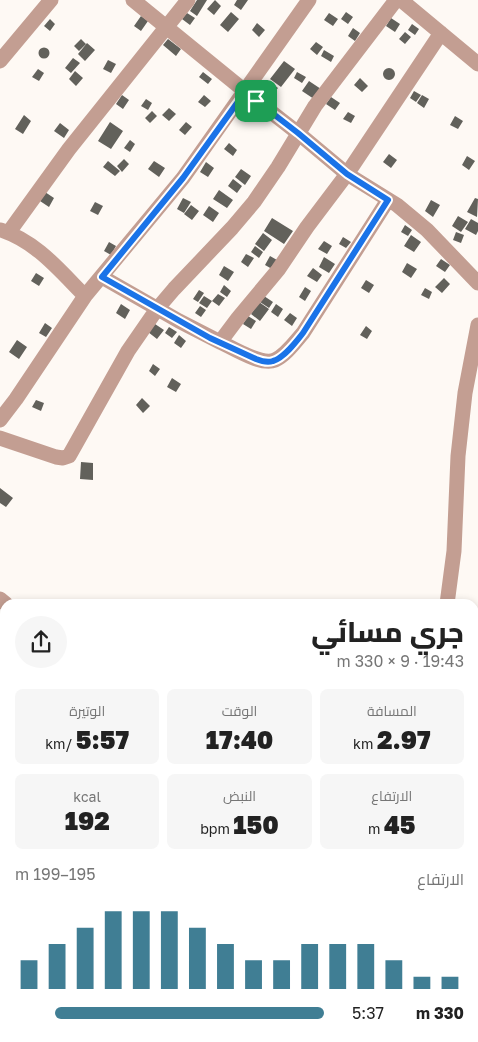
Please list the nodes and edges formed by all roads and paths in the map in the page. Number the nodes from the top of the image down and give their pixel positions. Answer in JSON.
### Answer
{"nodes":[{"id":1,"x":51,"y":0,"type":"edge"},
{"id":2,"x":133,"y":0,"type":"edge"},
{"id":3,"x":188,"y":0,"type":"edge"},
{"id":4,"x":310,"y":0,"type":"edge"},
{"id":5,"x":396,"y":0,"type":"edge"},
{"id":6,"x":401,"y":0,"type":"edge"},
{"id":7,"x":166,"y":26,"type":"junction"},
{"id":8,"x":441,"y":33,"type":"junction"},
{"id":9,"x":2,"y":54,"type":"edge"},
{"id":10,"x":478,"y":64,"type":"edge"},
{"id":11,"x":245,"y":92,"type":"junction"},
{"id":12,"x":298,"y":133,"type":"junction"},
{"id":13,"x":347,"y":174,"type":"junction"},
{"id":14,"x":388,"y":200,"type":"junction"},
{"id":15,"x":4,"y":231,"type":"edge"},
{"id":16,"x":102,"y":277,"type":"junction"},
{"id":17,"x":478,"y":284,"type":"edge"},
{"id":18,"x":85,"y":296,"type":"junction"},
{"id":19,"x":157,"y":309,"type":"junction"},
{"id":20,"x":478,"y":325,"type":"edge"},
{"id":21,"x":220,"y":342,"type":"junction"},
{"id":22,"x":0,"y":420,"type":"edge"},
{"id":23,"x":0,"y":438,"type":"edge"},
{"id":24,"x":448,"y":599,"type":"edge"}],
"edges":[{"from":1,"to":9,"type":"street"},
{"from":2,"to":7,"type":"street"},
{"from":3,"to":7,"type":"street"},
{"from":4,"to":11,"type":"street"},
{"from":5,"to":12,"type":"street"},
{"from":6,"to":8,"type":"street"},
{"from":7,"to":11,"type":"street"},
{"from":7,"to":15,"type":"street"},
{"from":8,"to":10,"type":"street"},
{"from":8,"to":13,"type":"street"},
{"from":11,"to":12,"type":"street"},
{"from":11,"to":16,"type":"street"},
{"from":12,"to":13,"type":"street"},
{"from":12,"to":19,"type":"street"},
{"from":13,"to":14,"type":"street"},
{"from":13,"to":21,"type":"street"},
{"from":14,"to":17,"type":"street"},
{"from":14,"to":21,"type":"street"},
{"from":15,"to":18,"type":"street"},
{"from":16,"to":18,"type":"street"},
{"from":16,"to":19,"type":"street"},
{"from":18,"to":22,"type":"street"},
{"from":19,"to":21,"type":"street"},
{"from":19,"to":23,"type":"street"},
{"from":20,"to":24,"type":"street"}]}
